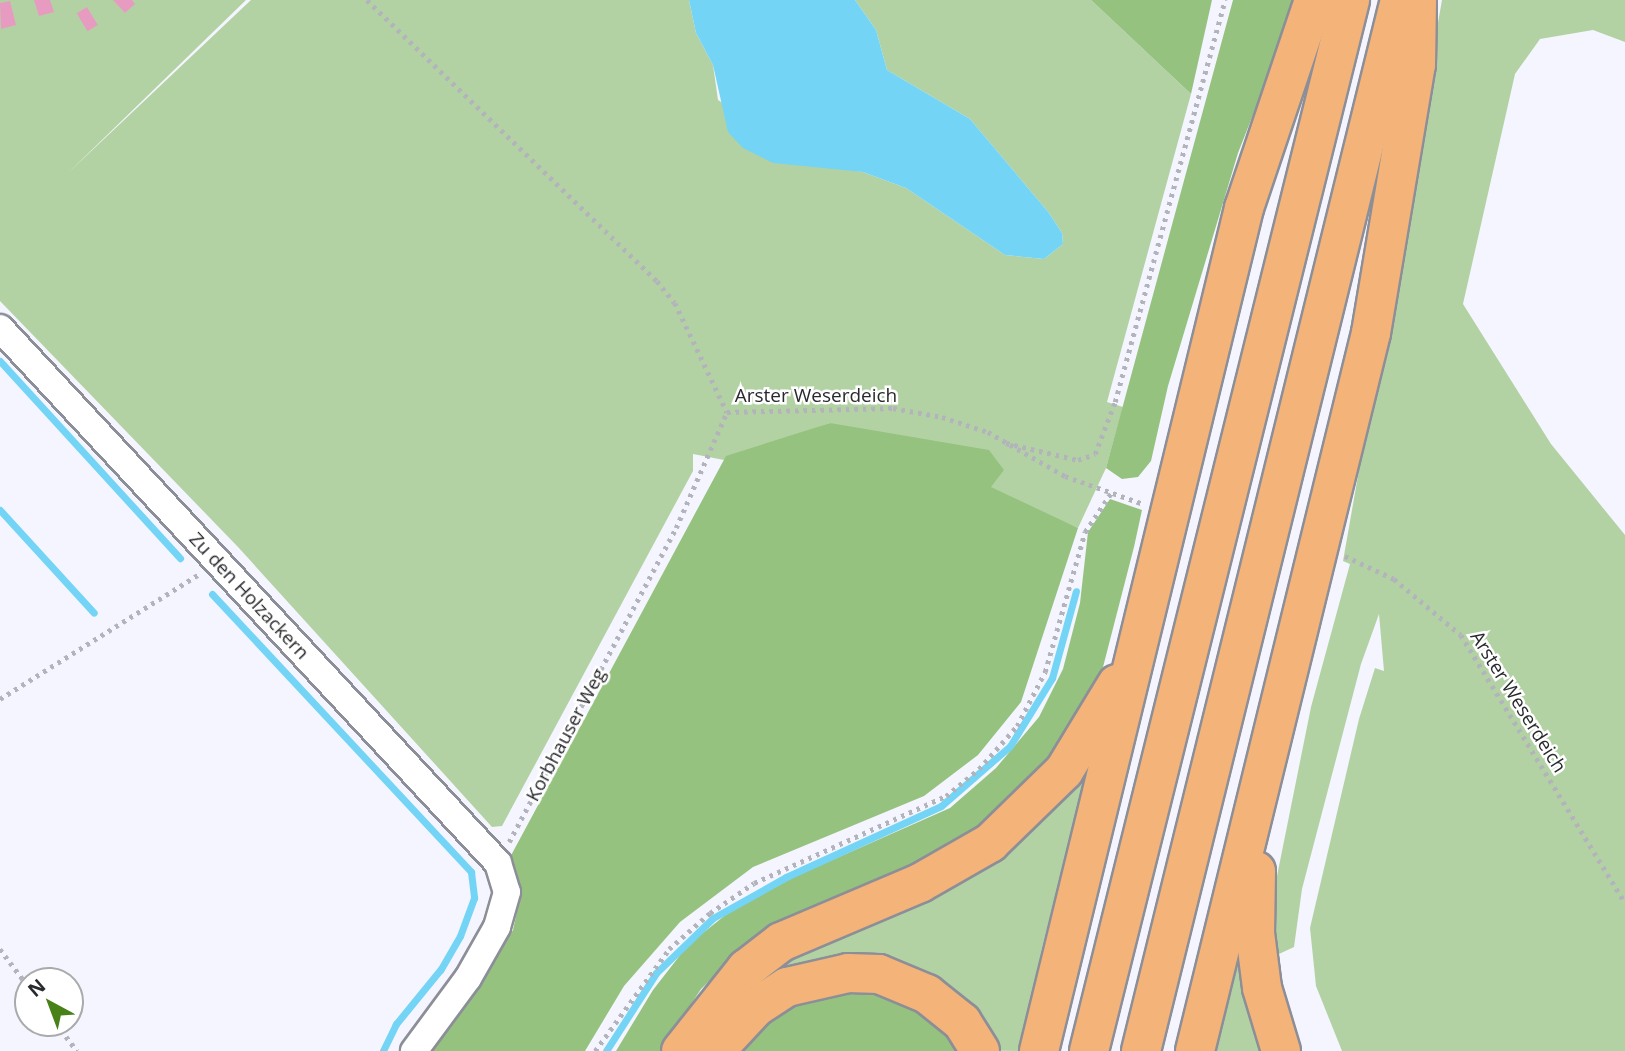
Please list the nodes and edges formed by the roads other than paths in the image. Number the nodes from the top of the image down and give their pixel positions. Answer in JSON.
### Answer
{"nodes":[{"id":1,"x":1314,"y":0,"type":"edge"},
{"id":2,"x":1350,"y":0,"type":"edge"},
{"id":3,"x":1400,"y":0,"type":"edge"},
{"id":4,"x":1418,"y":0,"type":"edge"},
{"id":5,"x":0,"y":328,"type":"edge"},
{"id":6,"x":1137,"y":649,"type":"junction"},
{"id":7,"x":1255,"y":809,"type":"junction"},
{"id":8,"x":414,"y":1051,"type":"edge"},
{"id":9,"x":681,"y":1051,"type":"edge"},
{"id":10,"x":715,"y":1051,"type":"edge"},
{"id":11,"x":980,"y":1051,"type":"edge"},
{"id":12,"x":1039,"y":1051,"type":"edge"},
{"id":13,"x":1089,"y":1051,"type":"edge"},
{"id":14,"x":1142,"y":1051,"type":"edge"},
{"id":15,"x":1195,"y":1051,"type":"edge"},
{"id":16,"x":1281,"y":1051,"type":"edge"}],
"edges":[{"from":1,"to":6,"type":"highway"},
{"from":2,"to":13,"type":"highway"},
{"from":3,"to":14,"type":"highway"},
{"from":4,"to":7,"type":"highway"},
{"from":5,"to":8,"type":"lane","name":"Zu den Holzackern"},
{"from":6,"to":9,"type":"highway"},
{"from":6,"to":12,"type":"highway"},
{"from":7,"to":15,"type":"highway"},
{"from":7,"to":16,"type":"highway"},
{"from":10,"to":11,"type":"highway"}]}
